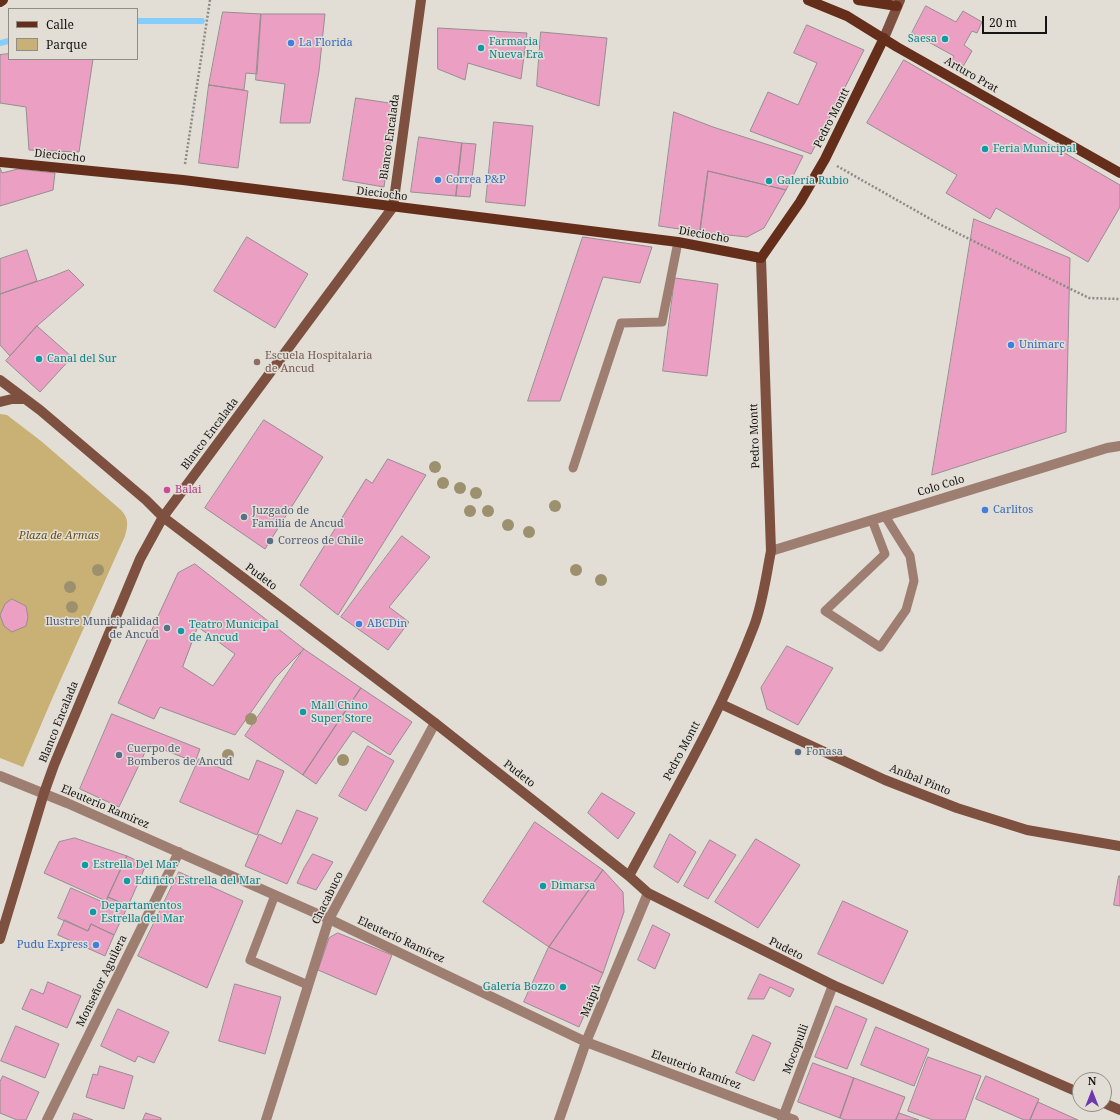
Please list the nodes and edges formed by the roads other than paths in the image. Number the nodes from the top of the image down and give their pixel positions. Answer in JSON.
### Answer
{"nodes":[{"id":1,"x":3,"y":0,"type":"edge"},
{"id":2,"x":421,"y":0,"type":"edge"},
{"id":3,"x":808,"y":0,"type":"edge"},
{"id":4,"x":858,"y":0,"type":"edge"},
{"id":5,"x":0,"y":2,"type":"edge"},
{"id":6,"x":898,"y":3,"type":"edge"},
{"id":7,"x":884,"y":38,"type":"junction"},
{"id":8,"x":0,"y":162,"type":"edge"},
{"id":9,"x":1120,"y":173,"type":"edge"},
{"id":10,"x":393,"y":207,"type":"junction"},
{"id":11,"x":678,"y":242,"type":"junction"},
{"id":12,"x":761,"y":258,"type":"junction"},
{"id":13,"x":0,"y":380,"type":"edge"},
{"id":14,"x":24,"y":400,"type":"junction"},
{"id":15,"x":0,"y":402,"type":"edge"},
{"id":16,"x":1120,"y":446,"type":"edge"},
{"id":17,"x":573,"y":468,"type":"dead end"},
{"id":18,"x":885,"y":516,"type":"junction"},
{"id":19,"x":163,"y":517,"type":"junction"},
{"id":20,"x":872,"y":520,"type":"junction"},
{"id":21,"x":771,"y":551,"type":"junction"},
{"id":22,"x":721,"y":704,"type":"junction"},
{"id":23,"x":435,"y":723,"type":"junction"},
{"id":24,"x":0,"y":776,"type":"edge"},
{"id":25,"x":44,"y":793,"type":"junction"},
{"id":26,"x":1120,"y":846,"type":"edge"},
{"id":27,"x":178,"y":852,"type":"junction"},
{"id":28,"x":629,"y":876,"type":"junction"},
{"id":29,"x":648,"y":893,"type":"junction"},
{"id":30,"x":275,"y":895,"type":"junction"},
{"id":31,"x":329,"y":919,"type":"junction"},
{"id":32,"x":0,"y":939,"type":"edge"},
{"id":33,"x":308,"y":985,"type":"junction"},
{"id":34,"x":833,"y":985,"type":"junction"},
{"id":35,"x":586,"y":1042,"type":"junction"},
{"id":36,"x":1072,"y":1090,"type":"edge"},
{"id":37,"x":783,"y":1118,"type":"edge"},
{"id":38,"x":47,"y":1120,"type":"edge"},
{"id":39,"x":266,"y":1120,"type":"edge"},
{"id":40,"x":559,"y":1120,"type":"edge"},
{"id":41,"x":794,"y":1120,"type":"edge"}],
"edges":[{"from":1,"to":5,"type":"main road"},
{"from":2,"to":10,"type":"street","name":"Blanco Encalada"},
{"from":3,"to":7,"type":"main road","name":"Arturo Prat"},
{"from":4,"to":6,"type":"main road"},
{"from":6,"to":7,"type":"street","name":"Pedro Montt"},
{"from":7,"to":9,"type":"main road","name":"Arturo Prat"},
{"from":7,"to":12,"type":"main road","name":"Pedro Montt"},
{"from":8,"to":10,"type":"main road","name":"Dieciocho"},
{"from":10,"to":11,"type":"main road","name":"Dieciocho"},
{"from":10,"to":19,"type":"street","name":"Blanco Encalada"},
{"from":11,"to":12,"type":"main road","name":"Dieciocho"},
{"from":11,"to":17,"type":"lane"},
{"from":12,"to":21,"type":"street","name":"Pedro Montt"},
{"from":13,"to":14,"type":"street","name":"Pudeto"},
{"from":14,"to":15,"type":"street"},
{"from":14,"to":19,"type":"street","name":"Pudeto"},
{"from":16,"to":18,"type":"street","name":"Colo Colo"},
{"from":18,"to":20,"type":"street","name":"Colo Colo"},
{"from":18,"to":20,"type":"lane"},
{"from":19,"to":23,"type":"street","name":"Pudeto"},
{"from":19,"to":25,"type":"street","name":"Blanco Encalada"},
{"from":20,"to":21,"type":"street","name":"Colo Colo"},
{"from":21,"to":22,"type":"street","name":"Pedro Montt"},
{"from":22,"to":26,"type":"street","name":"Aníbal Pinto"},
{"from":22,"to":28,"type":"street","name":"Pedro Montt"},
{"from":23,"to":28,"type":"street","name":"Pudeto"},
{"from":23,"to":31,"type":"street","name":"Chacabuco"},
{"from":24,"to":25,"type":"street","name":"Eleuterio Ramírez"},
{"from":25,"to":27,"type":"street","name":"Eleuterio Ramírez"},
{"from":25,"to":32,"type":"street","name":"Blanco Encalada"},
{"from":27,"to":30,"type":"street","name":"Eleuterio Ramírez"},
{"from":27,"to":38,"type":"street","name":"Monseñor Aguilera"},
{"from":28,"to":29,"type":"street","name":"Pudeto"},
{"from":29,"to":34,"type":"street","name":"Pudeto"},
{"from":29,"to":35,"type":"street","name":"Maipú"},
{"from":30,"to":31,"type":"street","name":"Eleuterio Ramírez"},
{"from":30,"to":33,"type":"lane"},
{"from":31,"to":33,"type":"street","name":"Chacabuco"},
{"from":31,"to":35,"type":"street","name":"Eleuterio Ramírez"},
{"from":33,"to":39,"type":"street","name":"Chacabuco"},
{"from":34,"to":36,"type":"street","name":"Pudeto"},
{"from":34,"to":37,"type":"street","name":"Mocopulli"},
{"from":35,"to":37,"type":"street","name":"Eleuterio Ramírez"},
{"from":35,"to":40,"type":"street","name":"Maipú"},
{"from":37,"to":41,"type":"street","name":"Eleuterio Ramírez"}]}
